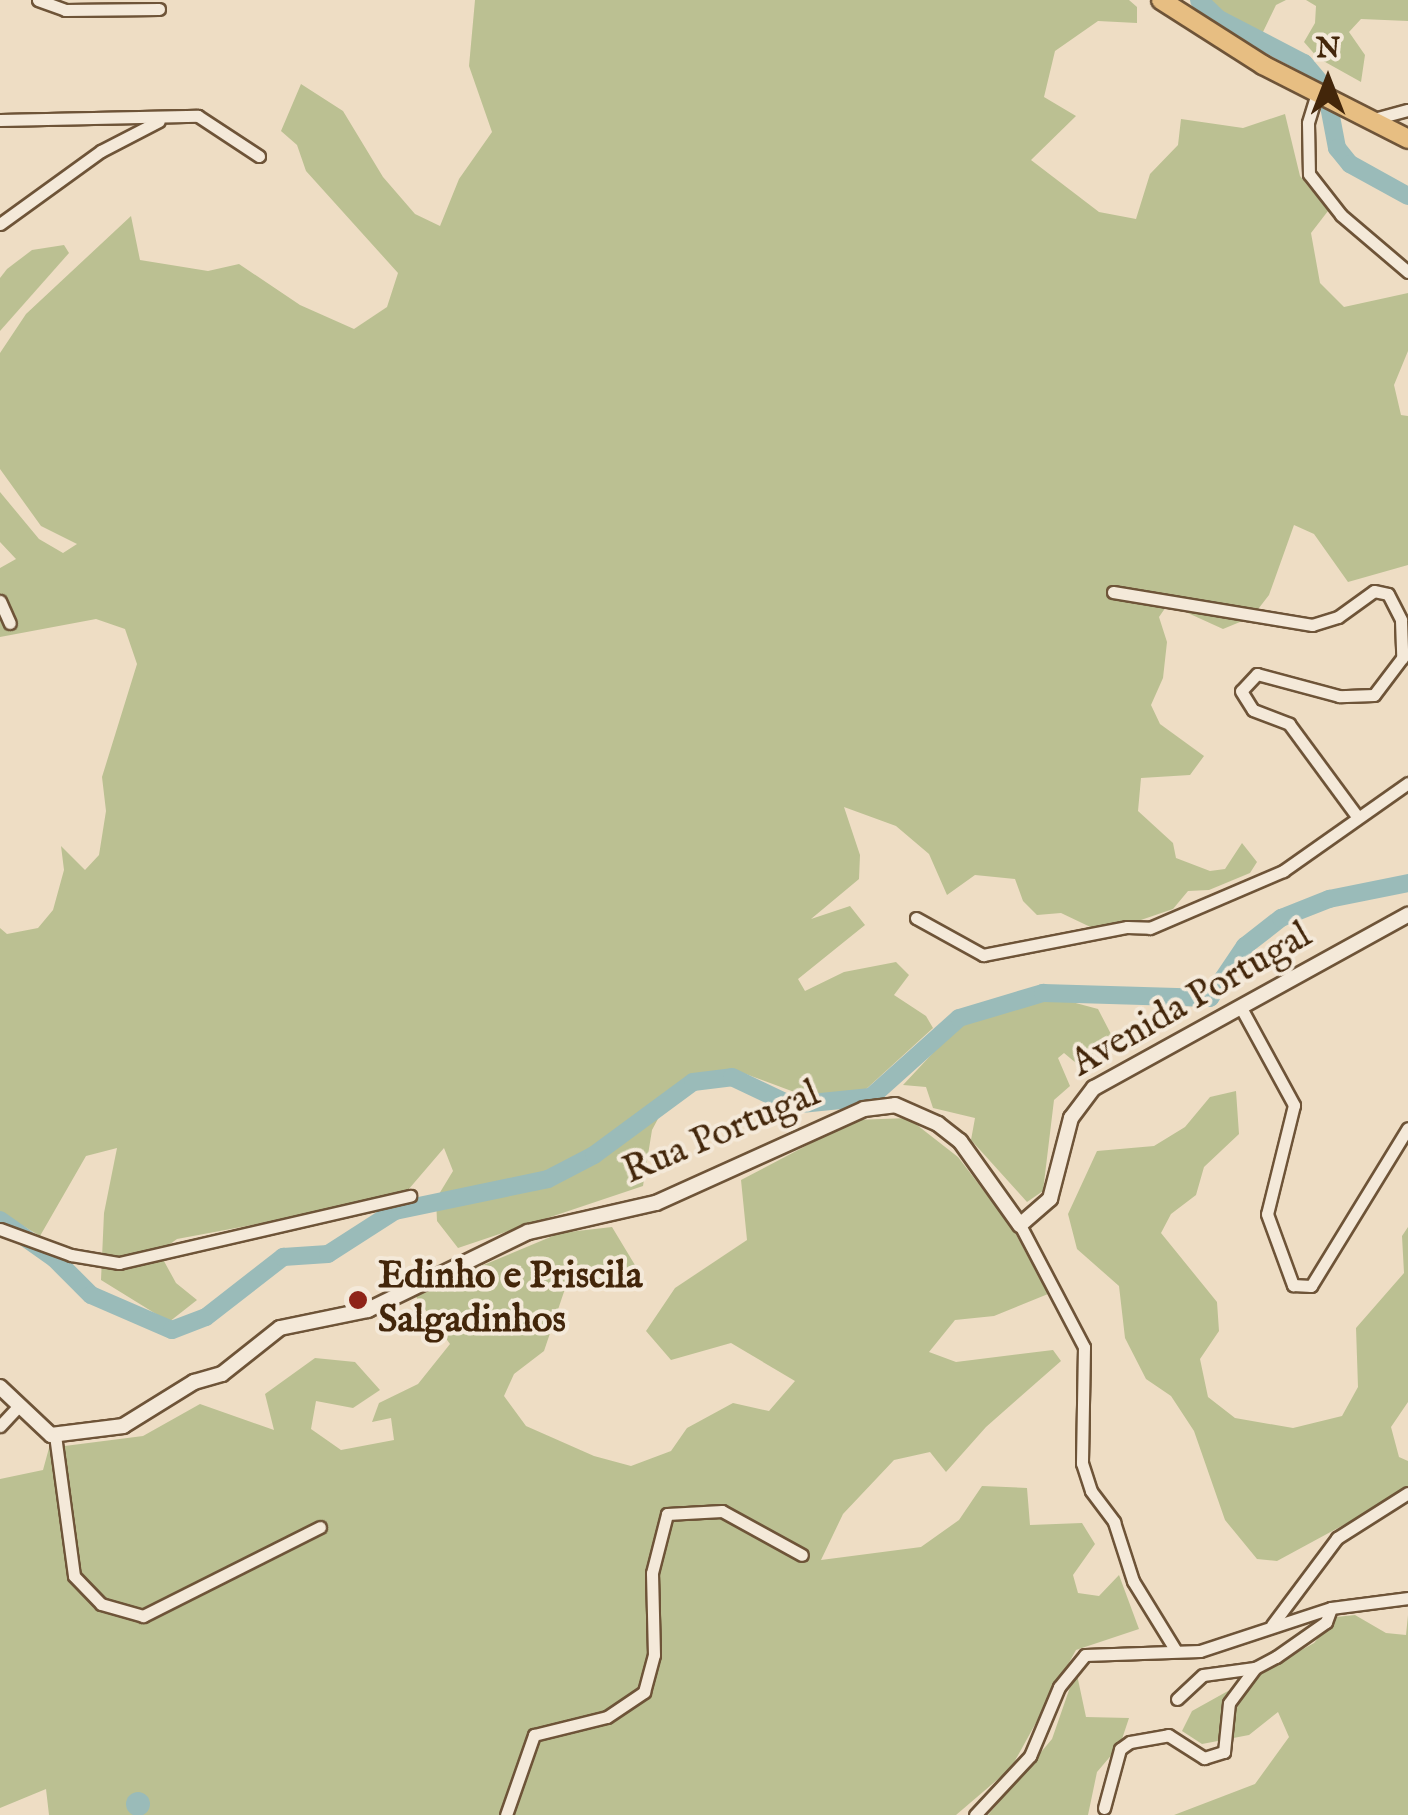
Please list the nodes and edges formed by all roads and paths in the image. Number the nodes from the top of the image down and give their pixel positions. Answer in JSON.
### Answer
{"nodes":[{"id":1,"x":38,"y":0,"type":"edge"},
{"id":2,"x":1162,"y":0,"type":"edge"},
{"id":3,"x":160,"y":9,"type":"dead end"},
{"id":4,"x":1316,"y":93,"type":"junction"},
{"id":5,"x":1408,"y":110,"type":"edge"},
{"id":6,"x":168,"y":117,"type":"junction"},
{"id":7,"x":0,"y":120,"type":"edge"},
{"id":8,"x":1366,"y":121,"type":"junction"},
{"id":9,"x":1408,"y":138,"type":"edge"},
{"id":10,"x":259,"y":156,"type":"dead end"},
{"id":11,"x":0,"y":224,"type":"edge"},
{"id":12,"x":1408,"y":272,"type":"edge"},
{"id":13,"x":1114,"y":592,"type":"dead end"},
{"id":14,"x":0,"y":601,"type":"edge"},
{"id":15,"x":10,"y":622,"type":"dead end"},
{"id":16,"x":1408,"y":783,"type":"edge"},
{"id":17,"x":1356,"y":815,"type":"junction"},
{"id":18,"x":1408,"y":915,"type":"edge"},
{"id":19,"x":916,"y":918,"type":"dead end"},
{"id":20,"x":1240,"y":1006,"type":"junction"},
{"id":21,"x":1408,"y":1128,"type":"edge"},
{"id":22,"x":1404,"y":1140,"type":"edge"},
{"id":23,"x":410,"y":1196,"type":"dead end"},
{"id":24,"x":1020,"y":1225,"type":"junction"},
{"id":25,"x":0,"y":1229,"type":"edge"},
{"id":26,"x":0,"y":1387,"type":"edge"},
{"id":27,"x":18,"y":1407,"type":"junction"},
{"id":28,"x":0,"y":1426,"type":"edge"},
{"id":29,"x":55,"y":1436,"type":"junction"},
{"id":30,"x":1408,"y":1493,"type":"edge"},
{"id":31,"x":320,"y":1527,"type":"dead end"},
{"id":32,"x":802,"y":1555,"type":"dead end"},
{"id":33,"x":1408,"y":1598,"type":"edge"},
{"id":34,"x":1330,"y":1608,"type":"junction"},
{"id":35,"x":1272,"y":1625,"type":"junction"},
{"id":36,"x":1176,"y":1651,"type":"junction"},
{"id":37,"x":1256,"y":1668,"type":"junction"},
{"id":38,"x":1178,"y":1699,"type":"dead end"},
{"id":39,"x":1104,"y":1808,"type":"dead end"},
{"id":40,"x":506,"y":1815,"type":"edge"},
{"id":41,"x":975,"y":1815,"type":"edge"}],
"edges":[{"from":1,"to":3,"type":"street"},
{"from":2,"to":4,"type":"main road"},
{"from":4,"to":8,"type":"main road"},
{"from":4,"to":12,"type":"street"},
{"from":5,"to":8,"type":"street"},
{"from":6,"to":7,"type":"street"},
{"from":6,"to":10,"type":"street"},
{"from":6,"to":11,"type":"street"},
{"from":8,"to":9,"type":"main road"},
{"from":13,"to":17,"type":"street"},
{"from":14,"to":15,"type":"street"},
{"from":16,"to":17,"type":"street"},
{"from":17,"to":19,"type":"street"},
{"from":18,"to":20,"type":"street","name":"Avenida Portugal"},
{"from":20,"to":22,"type":"street"},
{"from":20,"to":24,"type":"street","name":"Avenida Portugal"},
{"from":21,"to":22,"type":"street"},
{"from":23,"to":25,"type":"street"},
{"from":24,"to":29,"type":"street","name":"Rua Portugal"},
{"from":24,"to":36,"type":"street","name":"Rua Portugal"},
{"from":26,"to":27,"type":"street"},
{"from":27,"to":28,"type":"street"},
{"from":27,"to":29,"type":"street"},
{"from":29,"to":31,"type":"street"},
{"from":30,"to":35,"type":"street"},
{"from":32,"to":40,"type":"street"},
{"from":33,"to":34,"type":"street"},
{"from":34,"to":35,"type":"street"},
{"from":34,"to":37,"type":"street"},
{"from":35,"to":36,"type":"street"},
{"from":36,"to":41,"type":"street"},
{"from":37,"to":38,"type":"street"},
{"from":37,"to":39,"type":"street"}]}
